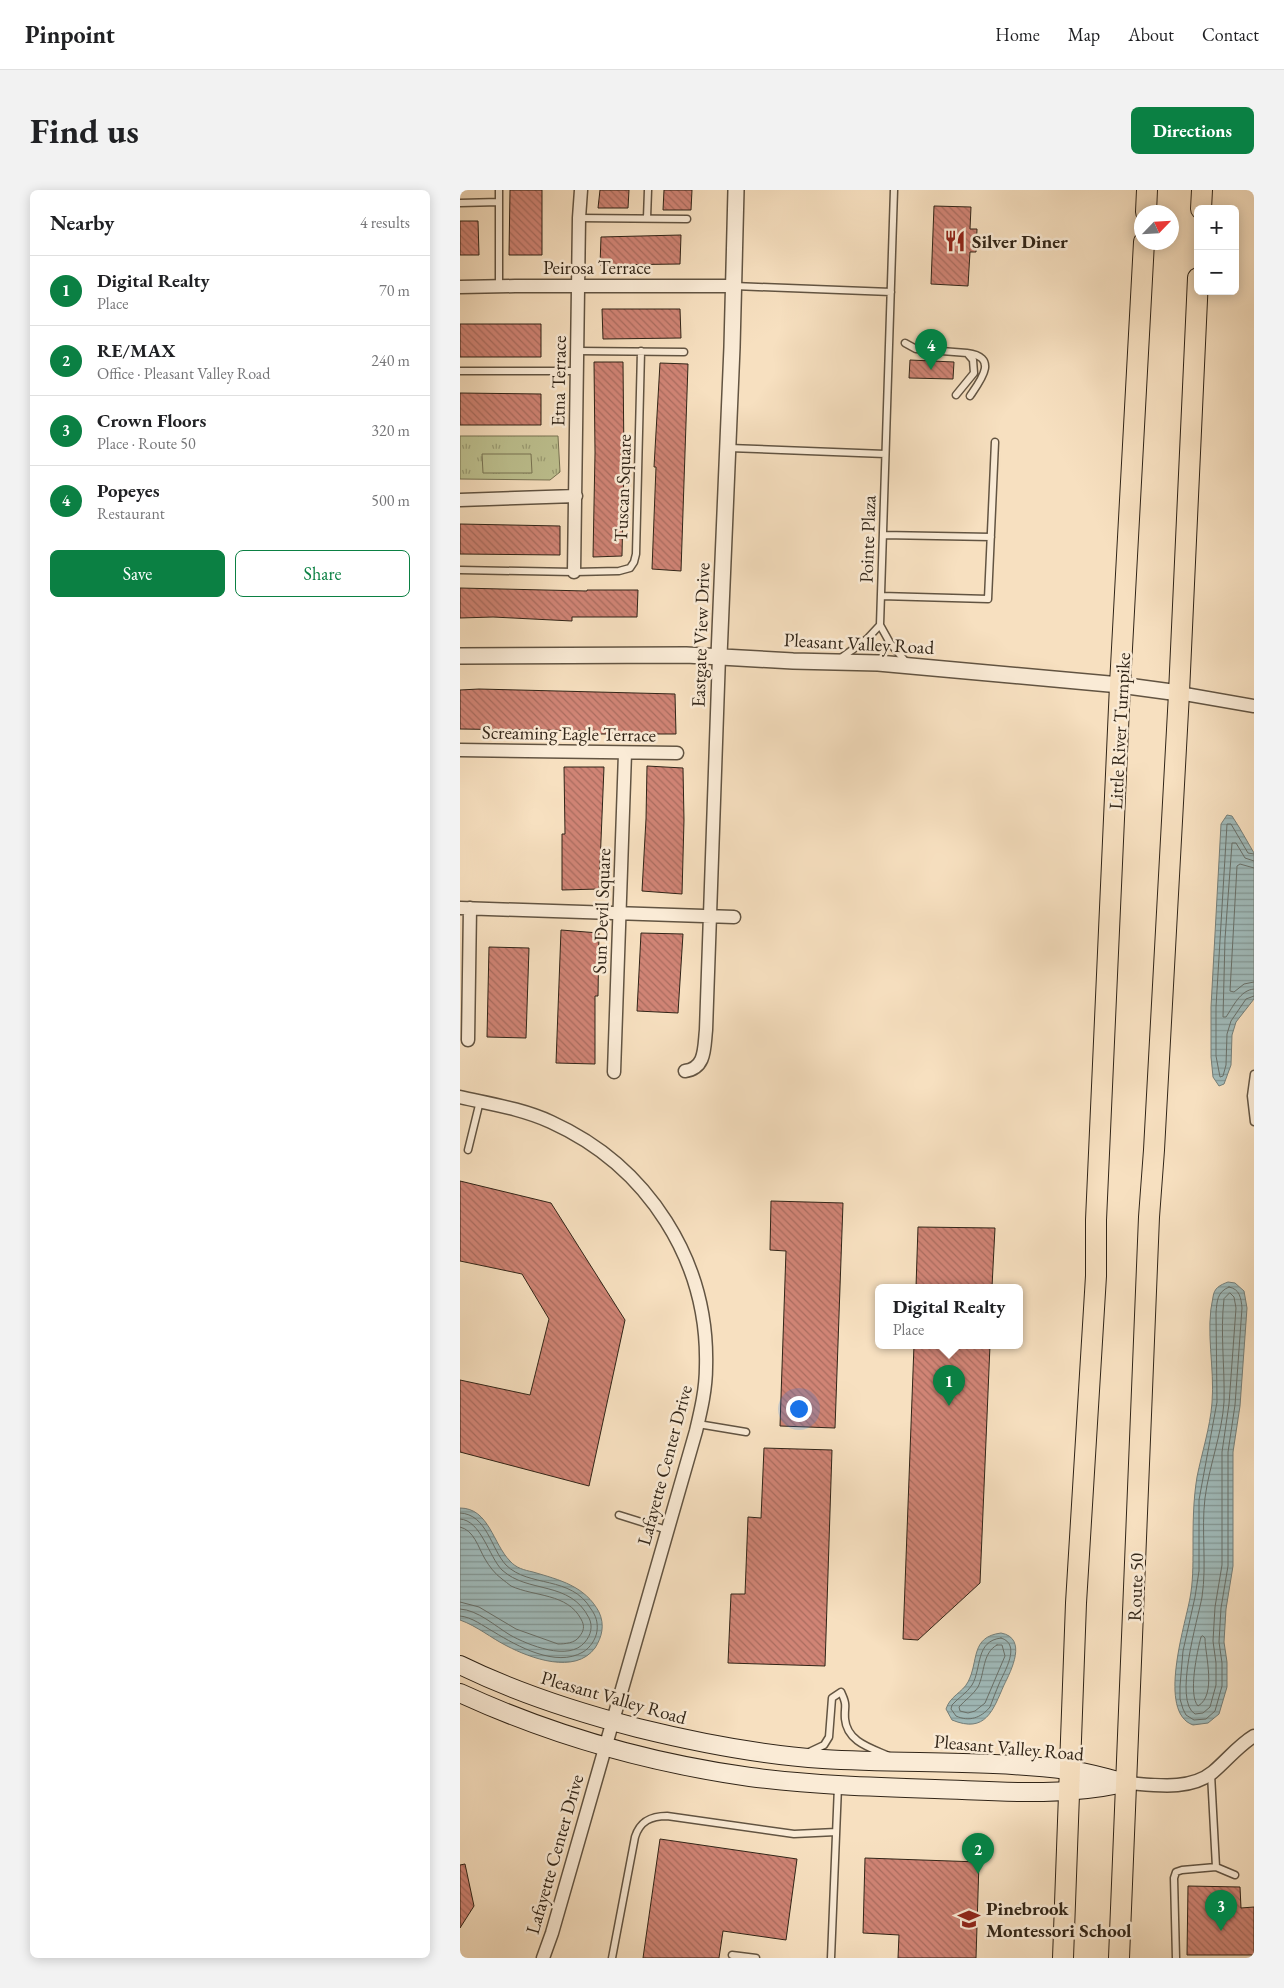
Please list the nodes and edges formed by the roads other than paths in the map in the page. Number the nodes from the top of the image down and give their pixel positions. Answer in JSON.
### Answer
{"nodes":[{"id":1,"x":498,"y":190,"type":"edge"},
{"id":2,"x":581,"y":190,"type":"edge"},
{"id":3,"x":648,"y":190,"type":"edge"},
{"id":4,"x":736,"y":190,"type":"edge"},
{"id":5,"x":894,"y":190,"type":"edge"},
{"id":6,"x":1147,"y":190,"type":"edge"},
{"id":7,"x":1202,"y":190,"type":"edge"},
{"id":8,"x":498,"y":202,"type":"junction"},
{"id":9,"x":460,"y":203,"type":"edge"},
{"id":10,"x":1146,"y":205,"type":"edge"},
{"id":11,"x":1201,"y":205,"type":"edge"},
{"id":12,"x":579,"y":218,"type":"junction"},
{"id":13,"x":647,"y":218,"type":"junction"},
{"id":14,"x":687,"y":218,"type":"dead end"},
{"id":15,"x":1144,"y":250,"type":"edge"},
{"id":16,"x":499,"y":286,"type":"junction"},
{"id":17,"x":578,"y":286,"type":"junction"},
{"id":18,"x":733,"y":286,"type":"junction"},
{"id":19,"x":460,"y":287,"type":"edge"},
{"id":20,"x":891,"y":292,"type":"junction"},
{"id":21,"x":1197,"y":295,"type":"edge"},
{"id":22,"x":905,"y":343,"type":"dead end"},
{"id":23,"x":577,"y":351,"type":"junction"},
{"id":24,"x":641,"y":351,"type":"junction"},
{"id":25,"x":684,"y":352,"type":"dead end"},
{"id":26,"x":966,"y":353,"type":"junction"},
{"id":27,"x":460,"y":371,"type":"edge"},
{"id":28,"x":576,"y":371,"type":"junction"},
{"id":29,"x":956,"y":395,"type":"dead end"},
{"id":30,"x":970,"y":396,"type":"dead end"},
{"id":31,"x":995,"y":442,"type":"dead end"},
{"id":32,"x":728,"y":448,"type":"junction"},
{"id":33,"x":885,"y":454,"type":"junction"},
{"id":34,"x":576,"y":496,"type":"junction"},
{"id":35,"x":460,"y":500,"type":"edge"},
{"id":36,"x":883,"y":535,"type":"junction"},
{"id":37,"x":991,"y":537,"type":"junction"},
{"id":38,"x":460,"y":570,"type":"edge"},
{"id":39,"x":574,"y":572,"type":"junction"},
{"id":40,"x":881,"y":596,"type":"junction"},
{"id":41,"x":880,"y":625,"type":"junction"},
{"id":42,"x":460,"y":656,"type":"edge"},
{"id":43,"x":719,"y":656,"type":"junction"},
{"id":44,"x":837,"y":661,"type":"junction"},
{"id":45,"x":909,"y":665,"type":"junction"},
{"id":46,"x":1120,"y":685,"type":"junction"},
{"id":47,"x":1179,"y":693,"type":"junction"},
{"id":48,"x":1254,"y":706,"type":"edge"},
{"id":49,"x":460,"y":750,"type":"edge"},
{"id":50,"x":625,"y":753,"type":"junction"},
{"id":51,"x":677,"y":754,"type":"dead end"},
{"id":52,"x":465,"y":908,"type":"edge"},
{"id":53,"x":619,"y":914,"type":"junction"},
{"id":54,"x":710,"y":916,"type":"junction"},
{"id":55,"x":734,"y":917,"type":"dead end"},
{"id":56,"x":468,"y":1040,"type":"dead end"},
{"id":57,"x":685,"y":1071,"type":"dead end"},
{"id":58,"x":614,"y":1072,"type":"dead end"},
{"id":59,"x":1254,"y":1074,"type":"edge"},
{"id":60,"x":460,"y":1097,"type":"edge"},
{"id":61,"x":480,"y":1101,"type":"junction"},
{"id":62,"x":1254,"y":1122,"type":"edge"},
{"id":63,"x":468,"y":1150,"type":"dead end"},
{"id":64,"x":697,"y":1424,"type":"junction"},
{"id":65,"x":746,"y":1432,"type":"dead end"},
{"id":66,"x":619,"y":1515,"type":"dead end"},
{"id":67,"x":667,"y":1530,"type":"junction"},
{"id":68,"x":460,"y":1665,"type":"edge"},
{"id":69,"x":460,"y":1693,"type":"edge"},
{"id":70,"x":612,"y":1721,"type":"junction"},
{"id":71,"x":1254,"y":1736,"type":"edge"},
{"id":72,"x":605,"y":1747,"type":"junction"},
{"id":73,"x":799,"y":1757,"type":"junction"},
{"id":74,"x":901,"y":1761,"type":"junction"},
{"id":75,"x":1069,"y":1770,"type":"junction"},
{"id":76,"x":1211,"y":1774,"type":"junction"},
{"id":77,"x":1127,"y":1783,"type":"junction"},
{"id":78,"x":838,"y":1785,"type":"junction"},
{"id":79,"x":1068,"y":1792,"type":"junction"},
{"id":80,"x":836,"y":1832,"type":"junction"},
{"id":81,"x":1216,"y":1867,"type":"junction"},
{"id":82,"x":1234,"y":1875,"type":"dead end"},
{"id":83,"x":732,"y":1955,"type":"dead end"},
{"id":84,"x":542,"y":1958,"type":"edge"},
{"id":85,"x":612,"y":1958,"type":"edge"},
{"id":86,"x":756,"y":1958,"type":"edge"},
{"id":87,"x":831,"y":1958,"type":"edge"},
{"id":88,"x":1062,"y":1958,"type":"edge"},
{"id":89,"x":1119,"y":1958,"type":"edge"},
{"id":90,"x":1176,"y":1958,"type":"edge"}],
"edges":[{"from":1,"to":8,"type":"lane"},
{"from":2,"to":12,"type":"street","name":"Etna Terrace"},
{"from":3,"to":13,"type":"lane"},
{"from":4,"to":18,"type":"street","name":"Eastgate View Drive"},
{"from":5,"to":20,"type":"lane","name":"Pointe Plaza"},
{"from":6,"to":10,"type":"highway"},
{"from":7,"to":11,"type":"highway"},
{"from":8,"to":9,"type":"lane"},
{"from":8,"to":16,"type":"lane"},
{"from":12,"to":13,"type":"lane"},
{"from":12,"to":17,"type":"street","name":"Etna Terrace"},
{"from":13,"to":14,"type":"lane"},
{"from":15,"to":46,"type":"highway","name":"Little River Turnpike"},
{"from":16,"to":17,"type":"street","name":"Peirosa Terrace"},
{"from":16,"to":19,"type":"street","name":"Peirosa Terrace"},
{"from":17,"to":18,"type":"street","name":"Peirosa Terrace"},
{"from":17,"to":23,"type":"street","name":"Etna Terrace"},
{"from":18,"to":20,"type":"lane"},
{"from":18,"to":32,"type":"street","name":"Eastgate View Drive"},
{"from":20,"to":33,"type":"lane","name":"Pointe Plaza"},
{"from":21,"to":47,"type":"highway"},
{"from":22,"to":26,"type":"lane"},
{"from":23,"to":24,"type":"lane"},
{"from":23,"to":28,"type":"street","name":"Etna Terrace"},
{"from":24,"to":25,"type":"lane"},
{"from":24,"to":39,"type":"lane","name":"Tuscan Square"},
{"from":26,"to":29,"type":"lane"},
{"from":26,"to":30,"type":"lane"},
{"from":27,"to":28,"type":"lane"},
{"from":28,"to":34,"type":"street","name":"Etna Terrace"},
{"from":31,"to":37,"type":"lane"},
{"from":32,"to":33,"type":"lane"},
{"from":32,"to":43,"type":"street","name":"Eastgate View Drive"},
{"from":33,"to":36,"type":"lane","name":"Pointe Plaza"},
{"from":34,"to":35,"type":"street"},
{"from":34,"to":39,"type":"street","name":"Etna Terrace"},
{"from":36,"to":37,"type":"lane"},
{"from":36,"to":40,"type":"lane","name":"Pointe Plaza"},
{"from":37,"to":40,"type":"lane"},
{"from":38,"to":39,"type":"lane","name":"Tuscan Square"},
{"from":40,"to":41,"type":"lane","name":"Pointe Plaza"},
{"from":41,"to":44,"type":"lane"},
{"from":41,"to":45,"type":"lane"},
{"from":42,"to":43,"type":"street","name":"Pleasant Valley Road"},
{"from":43,"to":44,"type":"street","name":"Pleasant Valley Road"},
{"from":43,"to":54,"type":"street","name":"Eastgate View Drive"},
{"from":44,"to":45,"type":"street","name":"Pleasant Valley Road"},
{"from":45,"to":46,"type":"street","name":"Pleasant Valley Road"},
{"from":46,"to":47,"type":"street","name":"Pleasant Valley Road"},
{"from":46,"to":75,"type":"highway","name":"Little River Turnpike"},
{"from":47,"to":48,"type":"street","name":"Pleasant Valley Road"},
{"from":47,"to":77,"type":"highway","name":"Route 50"},
{"from":49,"to":50,"type":"street","name":"Screaming Eagle Terrace"},
{"from":50,"to":51,"type":"street","name":"Screaming Eagle Terrace"},
{"from":50,"to":53,"type":"street","name":"Sun Devil Square"},
{"from":52,"to":53,"type":"street"},
{"from":52,"to":56,"type":"street"},
{"from":53,"to":54,"type":"street"},
{"from":53,"to":58,"type":"street","name":"Sun Devil Square"},
{"from":54,"to":55,"type":"street"},
{"from":54,"to":57,"type":"street","name":"Eastgate View Drive"},
{"from":59,"to":62,"type":"lane"},
{"from":60,"to":61,"type":"street","name":"Lafayette Center Drive"},
{"from":61,"to":63,"type":"lane"},
{"from":61,"to":64,"type":"street","name":"Lafayette Center Drive"},
{"from":64,"to":65,"type":"lane"},
{"from":64,"to":67,"type":"street","name":"Lafayette Center Drive"},
{"from":66,"to":67,"type":"lane"},
{"from":67,"to":70,"type":"street","name":"Lafayette Center Drive"},
{"from":68,"to":70,"type":"main road","name":"Pleasant Valley Road"},
{"from":69,"to":72,"type":"main road","name":"Pleasant Valley Road"},
{"from":70,"to":72,"type":"street","name":"Lafayette Center Drive"},
{"from":70,"to":73,"type":"main road","name":"Pleasant Valley Road"},
{"from":71,"to":76,"type":"street"},
{"from":72,"to":78,"type":"main road","name":"Pleasant Valley Road"},
{"from":72,"to":84,"type":"street","name":"Lafayette Center Drive"},
{"from":73,"to":74,"type":"main road","name":"Pleasant Valley Road"},
{"from":73,"to":74,"type":"lane"},
{"from":74,"to":75,"type":"main road","name":"Pleasant Valley Road"},
{"from":75,"to":77,"type":"main road","name":"Pleasant Valley Road"},
{"from":75,"to":79,"type":"highway"},
{"from":76,"to":77,"type":"street"},
{"from":76,"to":81,"type":"lane"},
{"from":77,"to":79,"type":"main road","name":"Pleasant Valley Road"},
{"from":77,"to":89,"type":"highway","name":"Route 50"},
{"from":78,"to":79,"type":"main road","name":"Pleasant Valley Road"},
{"from":78,"to":80,"type":"lane"},
{"from":79,"to":88,"type":"highway"},
{"from":80,"to":85,"type":"lane"},
{"from":80,"to":87,"type":"lane"},
{"from":81,"to":82,"type":"lane"},
{"from":81,"to":90,"type":"lane"},
{"from":83,"to":86,"type":"lane"}]}
